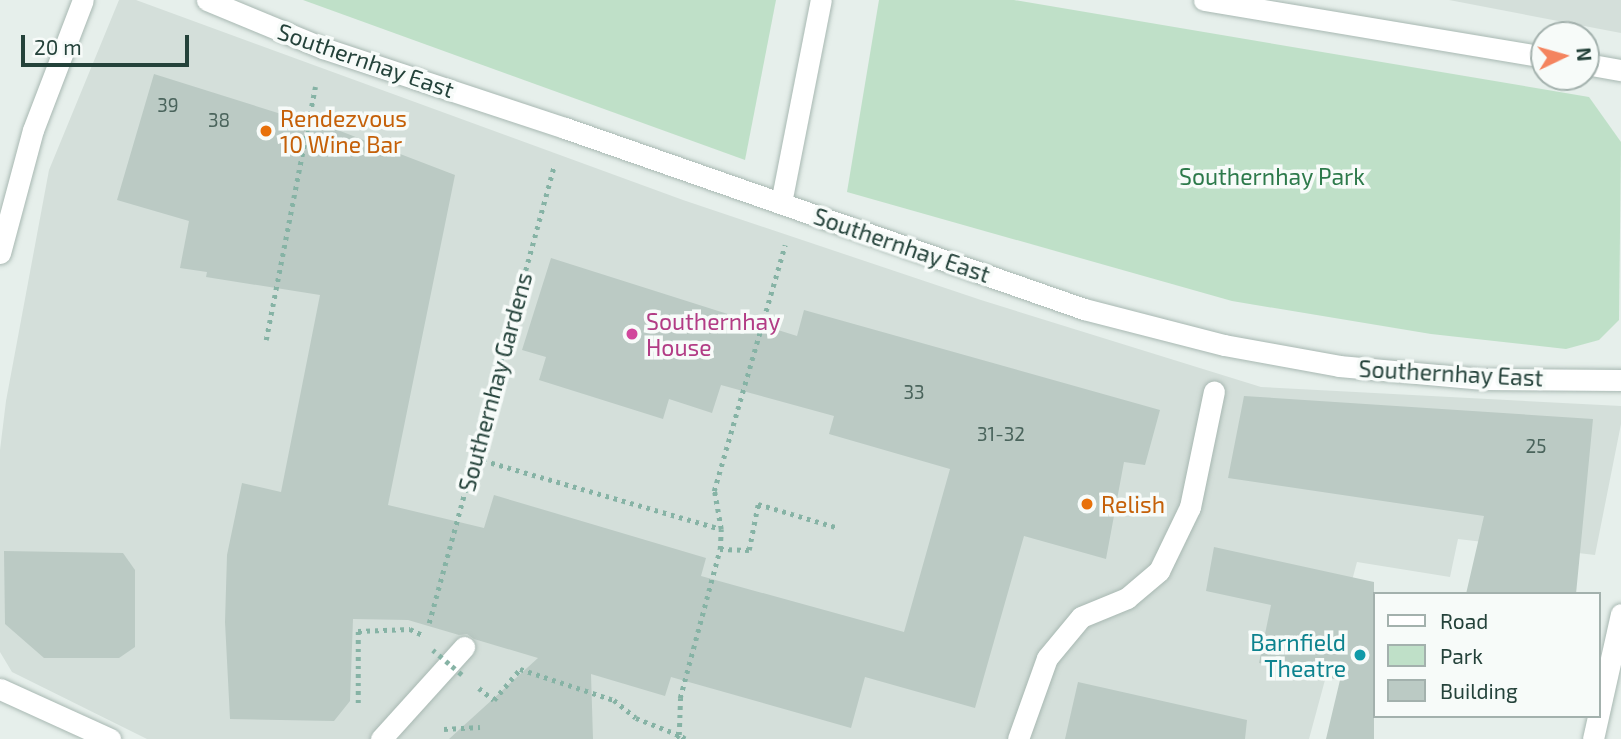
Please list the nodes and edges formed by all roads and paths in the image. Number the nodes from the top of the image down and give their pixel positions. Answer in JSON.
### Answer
{"nodes":[{"id":1,"x":83,"y":0,"type":"edge"},
{"id":2,"x":207,"y":0,"type":"edge"},
{"id":3,"x":821,"y":0,"type":"edge"},
{"id":4,"x":1204,"y":0,"type":"edge"},
{"id":5,"x":323,"y":48,"type":"junction"},
{"id":6,"x":1530,"y":55,"type":"edge"},
{"id":7,"x":1600,"y":66,"type":"edge"},
{"id":8,"x":1621,"y":70,"type":"edge"},
{"id":9,"x":565,"y":128,"type":"junction"},
{"id":10,"x":789,"y":205,"type":"junction"},
{"id":11,"x":0,"y":253,"type":"edge"},
{"id":12,"x":266,"y":340,"type":"dead end"},
{"id":13,"x":1621,"y":380,"type":"edge"},
{"id":14,"x":1214,"y":391,"type":"dead end"},
{"id":15,"x":475,"y":458,"type":"junction"},
{"id":16,"x":839,"y":528,"type":"dead end"},
{"id":17,"x":721,"y":529,"type":"junction"},
{"id":18,"x":720,"y":550,"type":"junction"},
{"id":19,"x":1621,"y":614,"type":"edge"},
{"id":20,"x":410,"y":629,"type":"dead end"},
{"id":21,"x":426,"y":636,"type":"dead end"},
{"id":22,"x":464,"y":647,"type":"dead end"},
{"id":23,"x":433,"y":650,"type":"dead end"},
{"id":24,"x":0,"y":689,"type":"edge"},
{"id":25,"x":1600,"y":708,"type":"edge"},
{"id":26,"x":358,"y":712,"type":"dead end"},
{"id":27,"x":1598,"y":718,"type":"edge"},
{"id":28,"x":677,"y":737,"type":"edge"},
{"id":29,"x":110,"y":739,"type":"edge"},
{"id":30,"x":381,"y":739,"type":"edge"},
{"id":31,"x":685,"y":739,"type":"edge"},
{"id":32,"x":1018,"y":739,"type":"edge"},
{"id":33,"x":1593,"y":739,"type":"edge"}],
"edges":[{"from":1,"to":11,"type":"street"},
{"from":2,"to":5,"type":"street","name":"Southernhay East"},
{"from":3,"to":10,"type":"street"},
{"from":4,"to":6,"type":"street"},
{"from":5,"to":9,"type":"street","name":"Southernhay East"},
{"from":5,"to":12,"type":"path"},
{"from":7,"to":8,"type":"street"},
{"from":9,"to":10,"type":"street","name":"Southernhay East"},
{"from":9,"to":15,"type":"path","name":"Southernhay Gardens"},
{"from":10,"to":13,"type":"street","name":"Southernhay East"},
{"from":10,"to":17,"type":"path"},
{"from":14,"to":32,"type":"street"},
{"from":15,"to":17,"type":"path"},
{"from":15,"to":21,"type":"path","name":"Southernhay Gardens"},
{"from":16,"to":18,"type":"path"},
{"from":17,"to":18,"type":"path"},
{"from":18,"to":28,"type":"path"},
{"from":19,"to":25,"type":"street"},
{"from":20,"to":26,"type":"path"},
{"from":22,"to":30,"type":"street"},
{"from":23,"to":28,"type":"path","bridge":true},
{"from":24,"to":29,"type":"street"},
{"from":27,"to":33,"type":"street"},
{"from":28,"to":31,"type":"path"}]}
